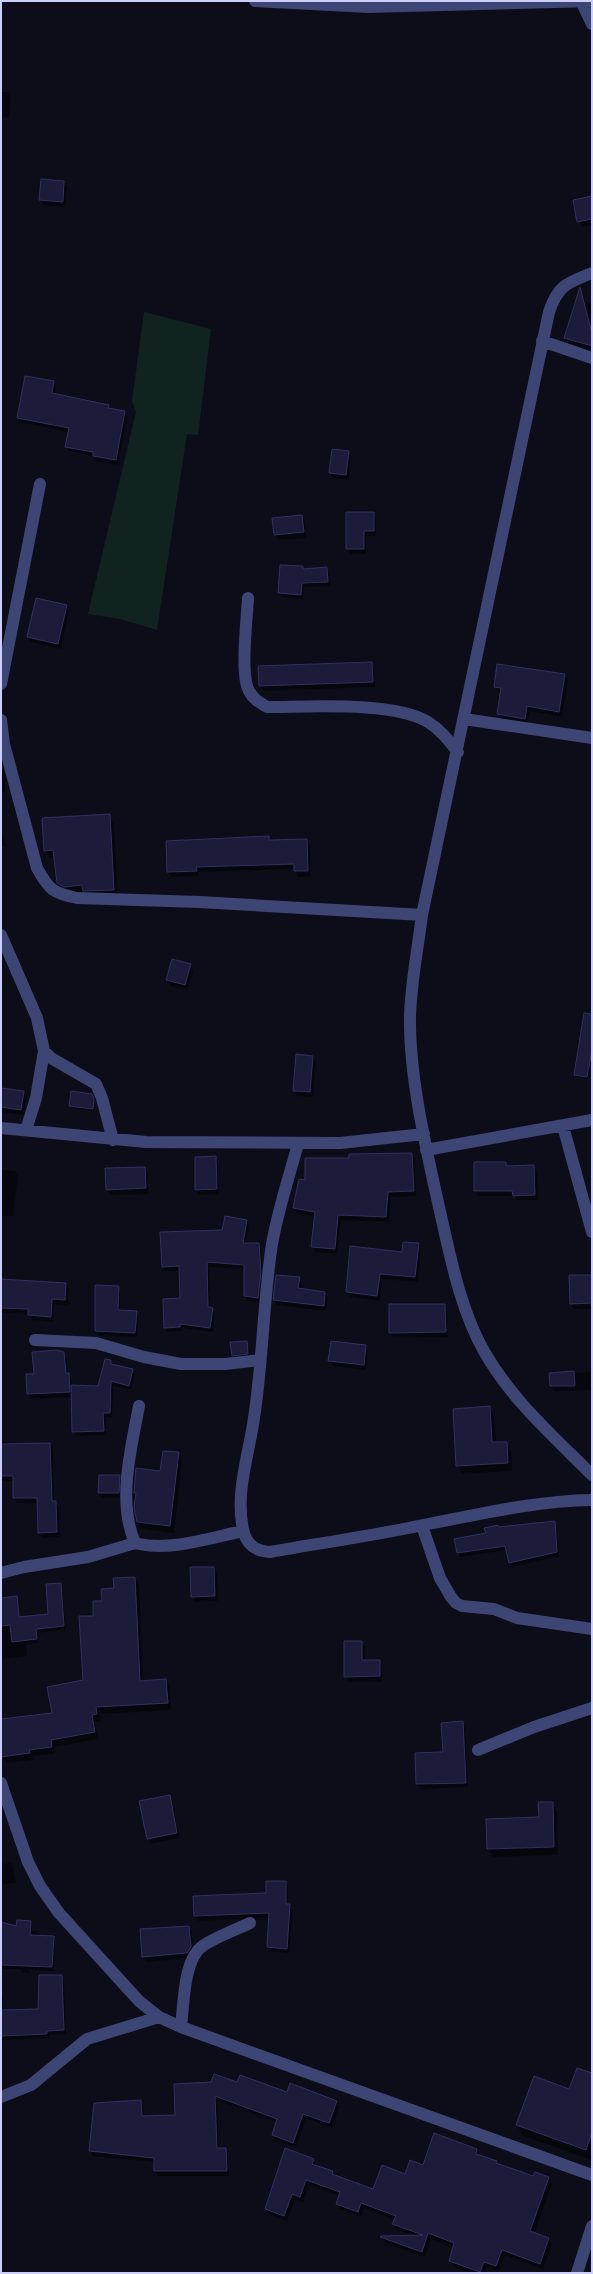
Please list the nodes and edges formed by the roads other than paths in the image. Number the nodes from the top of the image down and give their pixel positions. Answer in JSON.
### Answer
{"nodes":[{"id":1,"x":255,"y":1,"type":"edge"},
{"id":2,"x":592,"y":1,"type":"edge"},
{"id":3,"x":581,"y":2,"type":"edge"},
{"id":4,"x":309,"y":3,"type":"edge"},
{"id":5,"x":592,"y":24,"type":"edge"},
{"id":6,"x":592,"y":273,"type":"edge"},
{"id":7,"x":542,"y":341,"type":"junction"},
{"id":8,"x":592,"y":358,"type":"edge"},
{"id":9,"x":40,"y":484,"type":"dead end"},
{"id":10,"x":248,"y":598,"type":"dead end"},
{"id":11,"x":1,"y":684,"type":"edge"},
{"id":12,"x":464,"y":719,"type":"junction"},
{"id":13,"x":1,"y":720,"type":"edge"},
{"id":14,"x":592,"y":738,"type":"edge"},
{"id":15,"x":458,"y":752,"type":"junction"},
{"id":16,"x":422,"y":915,"type":"junction"},
{"id":17,"x":1,"y":935,"type":"edge"},
{"id":18,"x":44,"y":1051,"type":"junction"},
{"id":19,"x":592,"y":1120,"type":"edge"},
{"id":20,"x":563,"y":1126,"type":"junction"},
{"id":21,"x":1,"y":1128,"type":"edge"},
{"id":22,"x":26,"y":1130,"type":"junction"},
{"id":23,"x":424,"y":1134,"type":"junction"},
{"id":24,"x":114,"y":1140,"type":"junction"},
{"id":25,"x":298,"y":1144,"type":"junction"},
{"id":26,"x":426,"y":1150,"type":"junction"},
{"id":27,"x":592,"y":1232,"type":"edge"},
{"id":28,"x":35,"y":1340,"type":"dead end"},
{"id":29,"x":260,"y":1360,"type":"junction"},
{"id":30,"x":139,"y":1406,"type":"dead end"},
{"id":31,"x":592,"y":1475,"type":"edge"},
{"id":32,"x":592,"y":1500,"type":"edge"},
{"id":33,"x":422,"y":1526,"type":"junction"},
{"id":34,"x":243,"y":1531,"type":"junction"},
{"id":35,"x":135,"y":1543,"type":"junction"},
{"id":36,"x":1,"y":1573,"type":"edge"},
{"id":37,"x":592,"y":1629,"type":"edge"},
{"id":38,"x":592,"y":1708,"type":"edge"},
{"id":39,"x":478,"y":1750,"type":"dead end"},
{"id":40,"x":1,"y":1783,"type":"edge"},
{"id":41,"x":250,"y":1923,"type":"dead end"},
{"id":42,"x":159,"y":2017,"type":"junction"},
{"id":43,"x":181,"y":2027,"type":"junction"},
{"id":44,"x":1,"y":2097,"type":"edge"},
{"id":45,"x":592,"y":2175,"type":"edge"},
{"id":46,"x":592,"y":2226,"type":"edge"},
{"id":47,"x":577,"y":2273,"type":"edge"}],
"edges":[{"from":1,"to":4,"type":"street"},
{"from":2,"to":3,"type":"street"},
{"from":3,"to":4,"type":"street"},
{"from":3,"to":5,"type":"street"},
{"from":6,"to":7,"type":"street"},
{"from":7,"to":8,"type":"street"},
{"from":7,"to":12,"type":"street"},
{"from":9,"to":11,"type":"street"},
{"from":10,"to":15,"type":"street"},
{"from":12,"to":14,"type":"street"},
{"from":12,"to":15,"type":"street"},
{"from":13,"to":16,"type":"street"},
{"from":15,"to":16,"type":"street"},
{"from":16,"to":23,"type":"street"},
{"from":17,"to":18,"type":"street"},
{"from":18,"to":22,"type":"street"},
{"from":18,"to":24,"type":"street"},
{"from":19,"to":20,"type":"street"},
{"from":20,"to":26,"type":"street"},
{"from":20,"to":27,"type":"street"},
{"from":21,"to":22,"type":"street"},
{"from":22,"to":24,"type":"street"},
{"from":23,"to":25,"type":"street"},
{"from":23,"to":26,"type":"street"},
{"from":24,"to":25,"type":"street"},
{"from":25,"to":29,"type":"street"},
{"from":26,"to":31,"type":"street"},
{"from":28,"to":29,"type":"street"},
{"from":29,"to":34,"type":"street"},
{"from":30,"to":35,"type":"street"},
{"from":32,"to":33,"type":"street"},
{"from":33,"to":34,"type":"street"},
{"from":33,"to":37,"type":"street"},
{"from":34,"to":35,"type":"street"},
{"from":35,"to":36,"type":"street"},
{"from":38,"to":39,"type":"street"},
{"from":40,"to":42,"type":"street"},
{"from":41,"to":43,"type":"street"},
{"from":42,"to":43,"type":"street"},
{"from":42,"to":44,"type":"street"},
{"from":43,"to":45,"type":"street"},
{"from":46,"to":47,"type":"street"}]}
